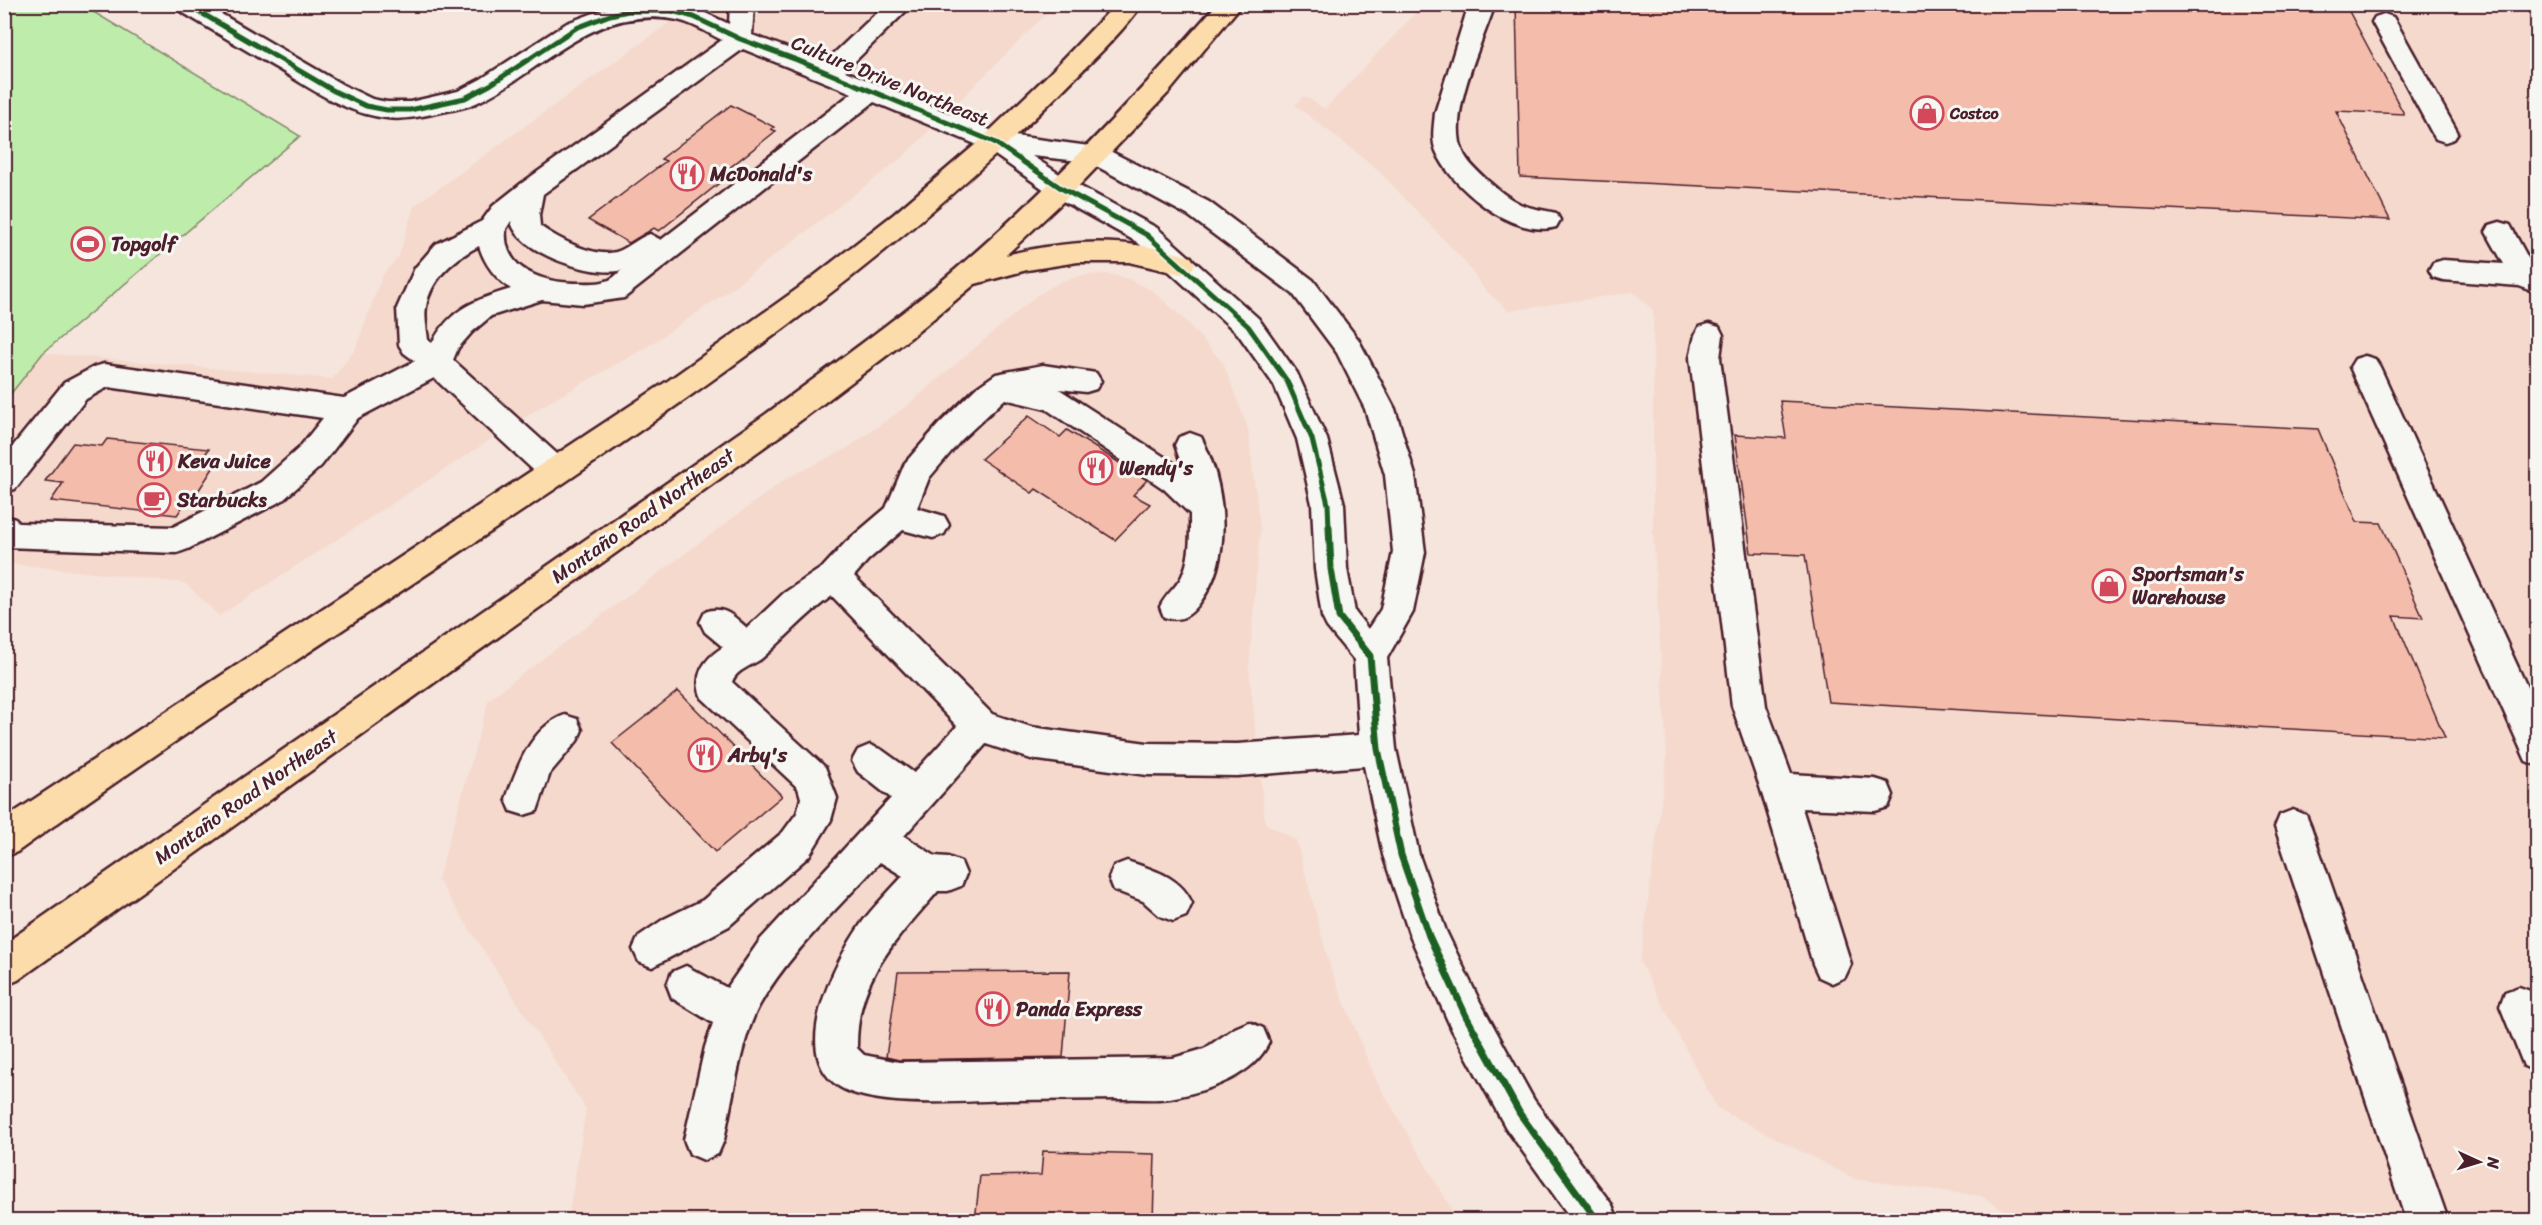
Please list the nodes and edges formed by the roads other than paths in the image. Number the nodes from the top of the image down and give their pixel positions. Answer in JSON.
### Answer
{"nodes":[{"id":1,"x":186,"y":4,"type":"edge"},
{"id":2,"x":742,"y":4,"type":"edge"},
{"id":3,"x":901,"y":4,"type":"edge"},
{"id":4,"x":1130,"y":4,"type":"edge"},
{"id":5,"x":1230,"y":4,"type":"edge"},
{"id":6,"x":1481,"y":4,"type":"edge"},
{"id":7,"x":2384,"y":22,"type":"dead end"},
{"id":8,"x":740,"y":39,"type":"junction"},
{"id":9,"x":828,"y":73,"type":"junction"},
{"id":10,"x":871,"y":91,"type":"junction"},
{"id":11,"x":836,"y":119,"type":"junction"},
{"id":12,"x":2445,"y":133,"type":"dead end"},
{"id":13,"x":994,"y":142,"type":"junction"},
{"id":14,"x":1095,"y":154,"type":"junction"},
{"id":15,"x":1061,"y":188,"type":"junction"},
{"id":16,"x":531,"y":190,"type":"junction"},
{"id":17,"x":1546,"y":220,"type":"dead end"},
{"id":18,"x":492,"y":228,"type":"junction"},
{"id":19,"x":2500,"y":232,"type":"dead end"},
{"id":20,"x":1181,"y":264,"type":"junction"},
{"id":21,"x":2443,"y":270,"type":"dead end"},
{"id":22,"x":965,"y":277,"type":"junction"},
{"id":23,"x":2531,"y":279,"type":"edge"},
{"id":24,"x":540,"y":290,"type":"junction"},
{"id":25,"x":1709,"y":335,"type":"dead end"},
{"id":26,"x":437,"y":363,"type":"junction"},
{"id":27,"x":2365,"y":367,"type":"dead end"},
{"id":28,"x":1086,"y":381,"type":"dead end"},
{"id":29,"x":987,"y":396,"type":"junction"},
{"id":30,"x":347,"y":410,"type":"junction"},
{"id":31,"x":1190,"y":445,"type":"dead end"},
{"id":32,"x":555,"y":471,"type":"junction"},
{"id":33,"x":4,"y":480,"type":"edge"},
{"id":34,"x":1204,"y":508,"type":"junction"},
{"id":35,"x":898,"y":516,"type":"junction"},
{"id":36,"x":933,"y":525,"type":"dead end"},
{"id":37,"x":4,"y":528,"type":"edge"},
{"id":38,"x":834,"y":577,"type":"junction"},
{"id":39,"x":1176,"y":607,"type":"dead end"},
{"id":40,"x":717,"y":622,"type":"dead end"},
{"id":41,"x":748,"y":649,"type":"junction"},
{"id":42,"x":1370,"y":656,"type":"junction"},
{"id":43,"x":980,"y":726,"type":"junction"},
{"id":44,"x":565,"y":730,"type":"dead end"},
{"id":45,"x":1378,"y":749,"type":"junction"},
{"id":46,"x":2538,"y":750,"type":"edge"},
{"id":47,"x":870,"y":761,"type":"dead end"},
{"id":48,"x":1779,"y":790,"type":"junction"},
{"id":49,"x":1875,"y":795,"type":"dead end"},
{"id":50,"x":916,"y":796,"type":"junction"},
{"id":51,"x":524,"y":799,"type":"dead end"},
{"id":52,"x":42,"y":813,"type":"junction"},
{"id":53,"x":2293,"y":827,"type":"dead end"},
{"id":54,"x":4,"y":828,"type":"edge"},
{"id":55,"x":877,"y":839,"type":"junction"},
{"id":56,"x":4,"y":840,"type":"edge"},
{"id":57,"x":1127,"y":878,"type":"dead end"},
{"id":58,"x":1173,"y":903,"type":"dead end"},
{"id":59,"x":652,"y":949,"type":"dead end"},
{"id":60,"x":1832,"y":964,"type":"dead end"},
{"id":61,"x":4,"y":967,"type":"edge"},
{"id":62,"x":686,"y":985,"type":"dead end"},
{"id":63,"x":2519,"y":1006,"type":"dead end"},
{"id":64,"x":736,"y":1015,"type":"junction"},
{"id":65,"x":1249,"y":1041,"type":"dead end"},
{"id":66,"x":2538,"y":1052,"type":"edge"},
{"id":67,"x":704,"y":1140,"type":"dead end"},
{"id":68,"x":1596,"y":1221,"type":"edge"},
{"id":69,"x":2427,"y":1221,"type":"edge"}],
"edges":[{"from":1,"to":8,"type":"street","name":"Culture Drive Northeast"},
{"from":2,"to":8,"type":"street"},
{"from":3,"to":9,"type":"street"},
{"from":4,"to":13,"type":"main road"},
{"from":5,"to":14,"type":"main road","name":"Montaño Road Northeast"},
{"from":6,"to":17,"type":"street"},
{"from":7,"to":12,"type":"street"},
{"from":8,"to":9,"type":"street","name":"Culture Drive Northeast"},
{"from":8,"to":16,"type":"street"},
{"from":9,"to":10,"type":"street","name":"Culture Drive Northeast"},
{"from":10,"to":11,"type":"street"},
{"from":10,"to":13,"type":"street","name":"Culture Drive Northeast"},
{"from":11,"to":16,"type":"street"},
{"from":11,"to":24,"type":"street"},
{"from":13,"to":14,"type":"street","name":"Culture Drive Northeast"},
{"from":13,"to":15,"type":"street","name":"Culture Drive Northeast"},
{"from":13,"to":32,"type":"main road"},
{"from":14,"to":15,"type":"main road","name":"Montaño Road Northeast"},
{"from":14,"to":42,"type":"street","name":"Culture Drive Northeast"},
{"from":15,"to":20,"type":"street","name":"Culture Drive Northeast"},
{"from":15,"to":22,"type":"main road","name":"Montaño Road Northeast"},
{"from":16,"to":18,"type":"street"},
{"from":18,"to":24,"type":"street"},
{"from":18,"to":26,"type":"street"},
{"from":19,"to":23,"type":"street"},
{"from":20,"to":22,"type":"main road"},
{"from":20,"to":42,"type":"street","name":"Culture Drive Northeast"},
{"from":21,"to":23,"type":"street"},
{"from":22,"to":61,"type":"main road","name":"Montaño Road Northeast"},
{"from":24,"to":26,"type":"street"},
{"from":25,"to":48,"type":"street"},
{"from":26,"to":30,"type":"street"},
{"from":26,"to":32,"type":"street"},
{"from":27,"to":46,"type":"street"},
{"from":28,"to":29,"type":"street"},
{"from":29,"to":34,"type":"street"},
{"from":29,"to":35,"type":"street"},
{"from":30,"to":33,"type":"street"},
{"from":30,"to":37,"type":"street"},
{"from":31,"to":34,"type":"street"},
{"from":32,"to":52,"type":"main road"},
{"from":34,"to":39,"type":"street"},
{"from":35,"to":36,"type":"street"},
{"from":35,"to":38,"type":"street"},
{"from":38,"to":41,"type":"street"},
{"from":38,"to":43,"type":"street"},
{"from":40,"to":41,"type":"street"},
{"from":41,"to":59,"type":"street"},
{"from":42,"to":45,"type":"street"},
{"from":43,"to":45,"type":"street"},
{"from":43,"to":50,"type":"street"},
{"from":44,"to":51,"type":"street"},
{"from":45,"to":68,"type":"street"},
{"from":47,"to":50,"type":"street"},
{"from":48,"to":49,"type":"street"},
{"from":48,"to":60,"type":"street"},
{"from":50,"to":55,"type":"street"},
{"from":52,"to":54,"type":"main road"},
{"from":52,"to":56,"type":"main road"},
{"from":53,"to":69,"type":"street"},
{"from":55,"to":64,"type":"street"},
{"from":55,"to":65,"type":"street"},
{"from":57,"to":58,"type":"street"},
{"from":62,"to":64,"type":"street"},
{"from":63,"to":66,"type":"street"},
{"from":64,"to":67,"type":"street"}]}
